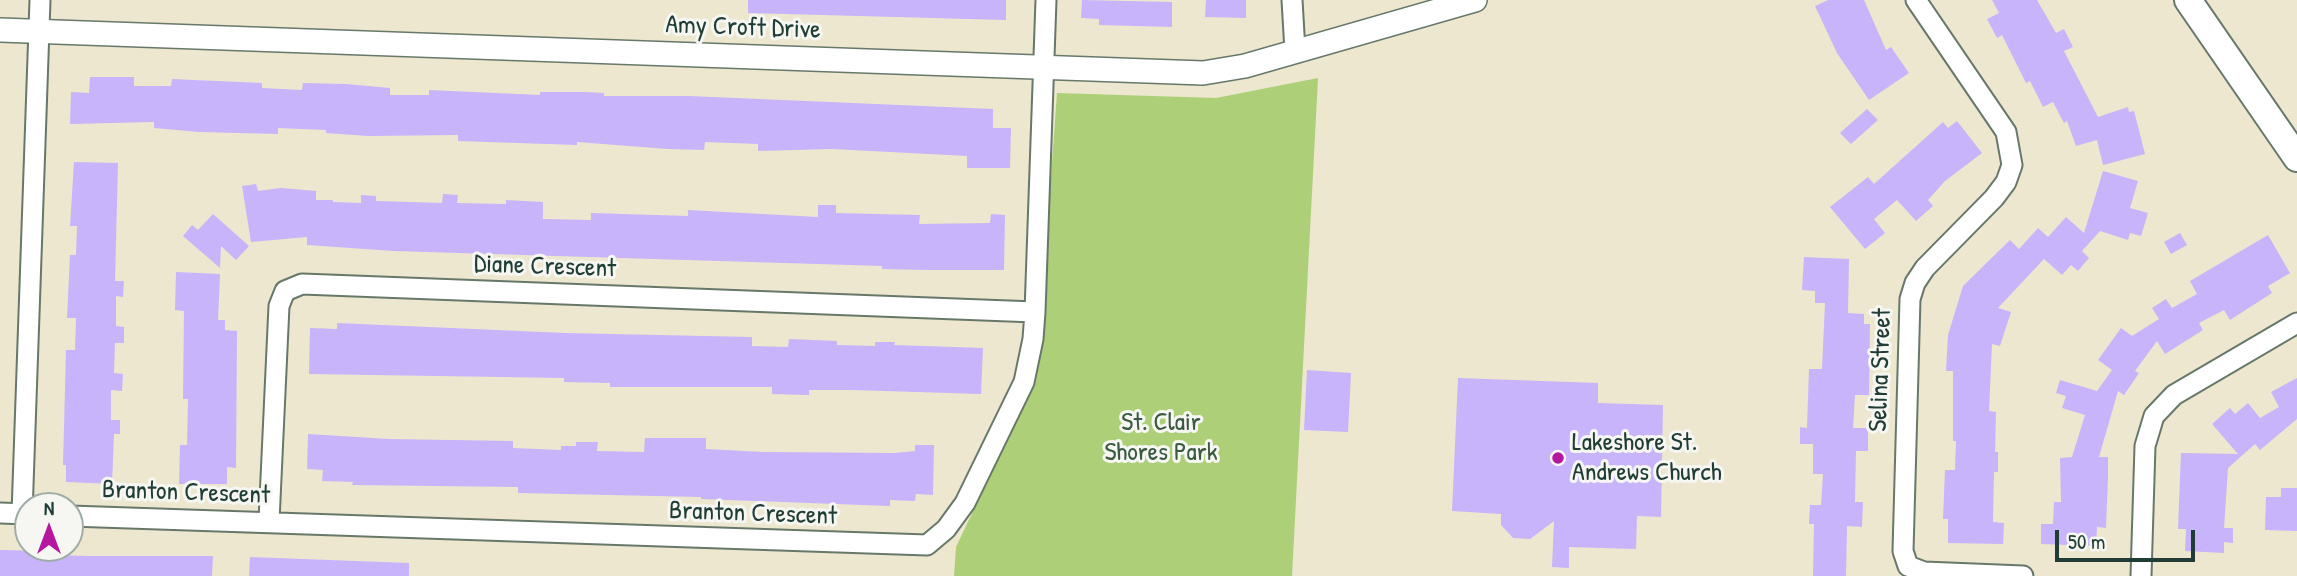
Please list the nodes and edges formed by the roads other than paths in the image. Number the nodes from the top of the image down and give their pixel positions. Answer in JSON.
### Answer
{"nodes":[{"id":1,"x":40,"y":0,"type":"edge"},
{"id":2,"x":1046,"y":0,"type":"edge"},
{"id":3,"x":1292,"y":0,"type":"edge"},
{"id":4,"x":1475,"y":0,"type":"edge"},
{"id":5,"x":1916,"y":0,"type":"edge"},
{"id":6,"x":2188,"y":0,"type":"edge"},
{"id":7,"x":0,"y":30,"type":"edge"},
{"id":8,"x":38,"y":32,"type":"junction"},
{"id":9,"x":1295,"y":51,"type":"junction"},
{"id":10,"x":1044,"y":67,"type":"junction"},
{"id":11,"x":2297,"y":158,"type":"edge"},
{"id":12,"x":1035,"y":312,"type":"junction"},
{"id":13,"x":2297,"y":323,"type":"edge"},
{"id":14,"x":26,"y":492,"type":"edge"},
{"id":15,"x":84,"y":516,"type":"edge"},
{"id":16,"x":269,"y":521,"type":"junction"},
{"id":17,"x":2022,"y":576,"type":"edge"},
{"id":18,"x":2141,"y":576,"type":"edge"}],
"edges":[{"from":1,"to":8,"type":"street"},
{"from":2,"to":10,"type":"street","name":"Branton Crescent"},
{"from":3,"to":9,"type":"street"},
{"from":4,"to":9,"type":"street","name":"Amy Croft Drive"},
{"from":5,"to":17,"type":"street","name":"Selina Street"},
{"from":6,"to":11,"type":"main road"},
{"from":7,"to":8,"type":"street","name":"Amy Croft Drive"},
{"from":8,"to":10,"type":"street","name":"Amy Croft Drive"},
{"from":8,"to":14,"type":"street"},
{"from":9,"to":10,"type":"street","name":"Amy Croft Drive"},
{"from":10,"to":12,"type":"street","name":"Branton Crescent"},
{"from":12,"to":16,"type":"street","name":"Branton Crescent"},
{"from":12,"to":16,"type":"street","name":"Diane Crescent"},
{"from":13,"to":18,"type":"street"},
{"from":15,"to":16,"type":"street","name":"Branton Crescent"}]}
